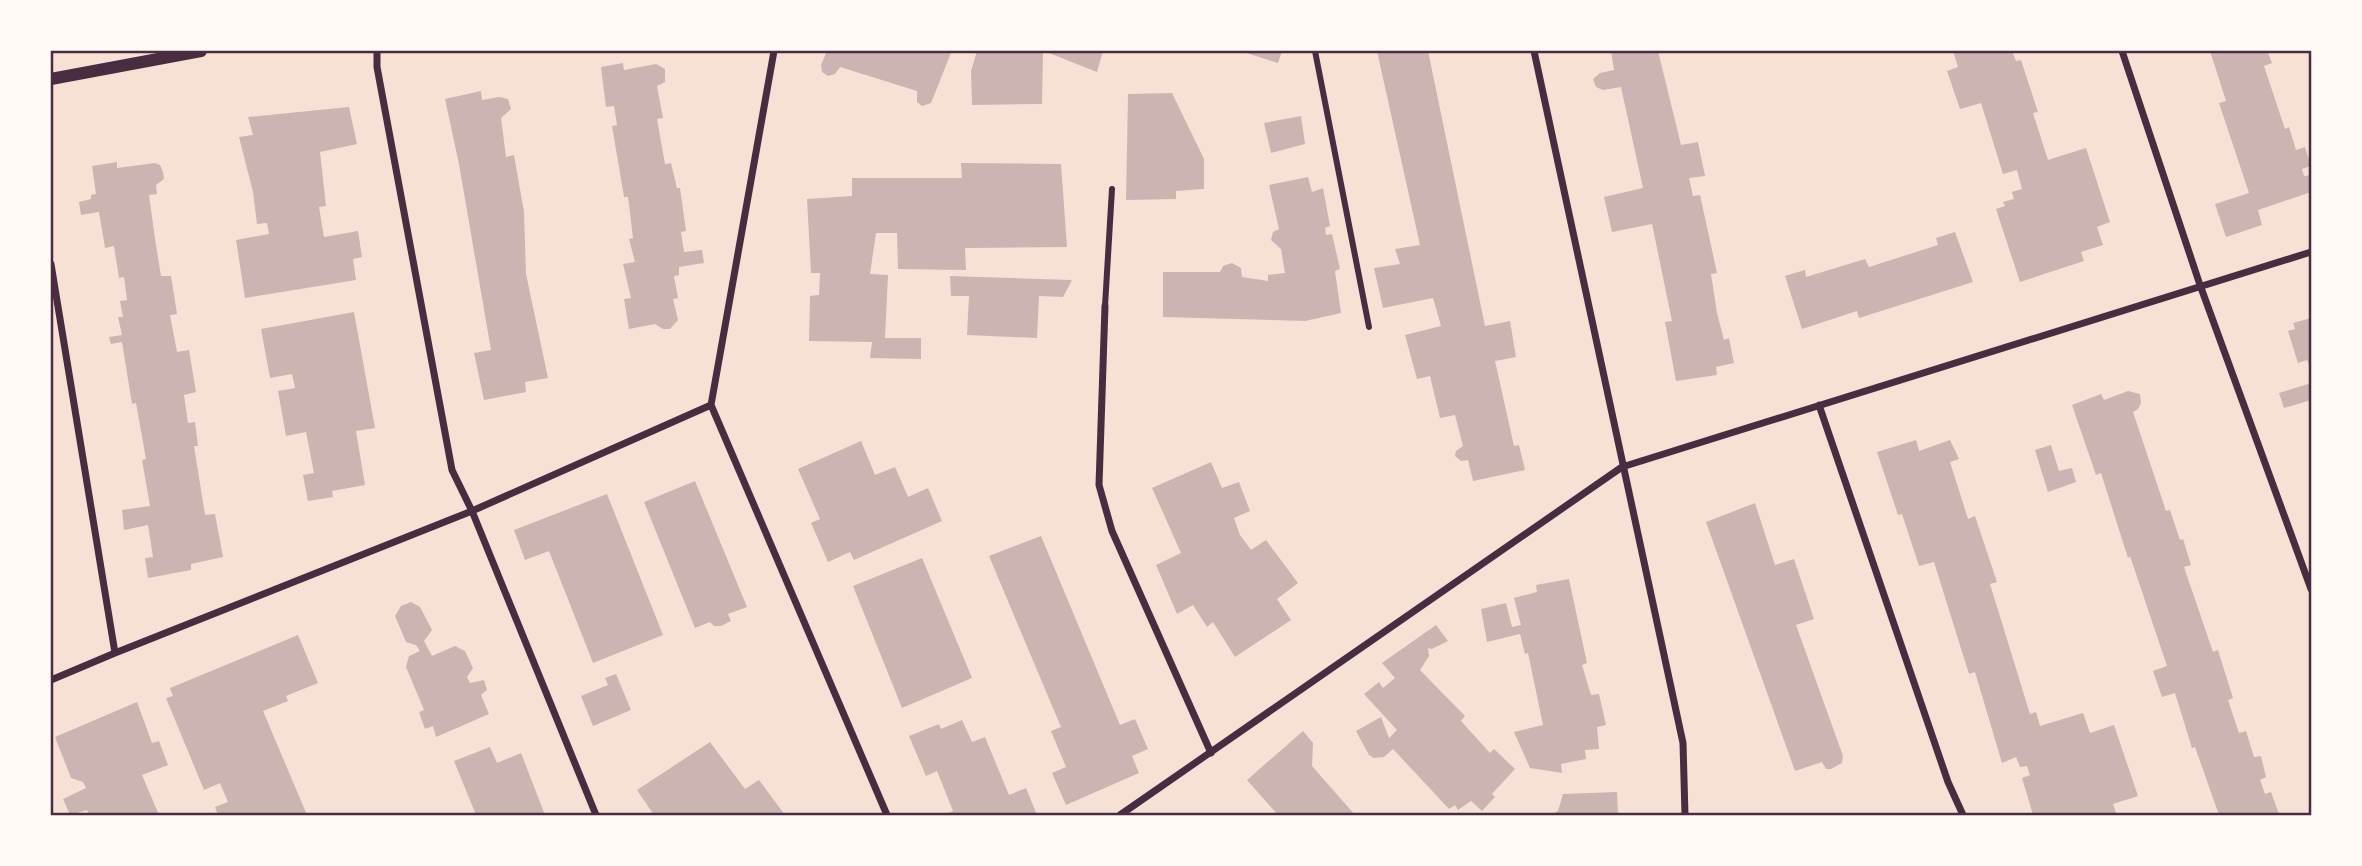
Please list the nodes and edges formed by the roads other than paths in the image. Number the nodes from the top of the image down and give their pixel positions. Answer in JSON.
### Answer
{"nodes":[{"id":1,"x":201,"y":51,"type":"edge"},
{"id":2,"x":377,"y":51,"type":"edge"},
{"id":3,"x":774,"y":51,"type":"edge"},
{"id":4,"x":1315,"y":51,"type":"edge"},
{"id":5,"x":1534,"y":51,"type":"edge"},
{"id":6,"x":2122,"y":51,"type":"edge"},
{"id":7,"x":51,"y":79,"type":"edge"},
{"id":8,"x":1111,"y":189,"type":"dead end"},
{"id":9,"x":2311,"y":252,"type":"edge"},
{"id":10,"x":51,"y":264,"type":"edge"},
{"id":11,"x":2200,"y":285,"type":"junction"},
{"id":12,"x":1105,"y":306,"type":"joint"},
{"id":13,"x":1369,"y":327,"type":"dead end"},
{"id":14,"x":711,"y":405,"type":"junction"},
{"id":15,"x":1819,"y":405,"type":"junction"},
{"id":16,"x":1622,"y":467,"type":"junction"},
{"id":17,"x":472,"y":511,"type":"junction"},
{"id":18,"x":2311,"y":589,"type":"edge"},
{"id":19,"x":115,"y":653,"type":"junction"},
{"id":20,"x":51,"y":681,"type":"edge"},
{"id":21,"x":1211,"y":752,"type":"junction"},
{"id":22,"x":596,"y":815,"type":"edge"},
{"id":23,"x":887,"y":815,"type":"edge"},
{"id":24,"x":1120,"y":815,"type":"edge"},
{"id":25,"x":1685,"y":815,"type":"edge"},
{"id":26,"x":1963,"y":815,"type":"edge"}],
"edges":[{"from":1,"to":7,"type":"street"},
{"from":2,"to":17,"type":"street"},
{"from":3,"to":14,"type":"street"},
{"from":4,"to":13,"type":"street"},
{"from":5,"to":16,"type":"street"},
{"from":6,"to":11,"type":"street"},
{"from":8,"to":12,"type":"street"},
{"from":9,"to":11,"type":"street"},
{"from":10,"to":19,"type":"street"},
{"from":11,"to":15,"type":"street"},
{"from":11,"to":18,"type":"street"},
{"from":12,"to":21,"type":"street"},
{"from":14,"to":17,"type":"street"},
{"from":14,"to":23,"type":"street"},
{"from":15,"to":16,"type":"street"},
{"from":15,"to":26,"type":"street"},
{"from":16,"to":21,"type":"street"},
{"from":16,"to":25,"type":"street"},
{"from":17,"to":19,"type":"street"},
{"from":17,"to":22,"type":"street"},
{"from":19,"to":20,"type":"street"},
{"from":21,"to":24,"type":"street"}]}
